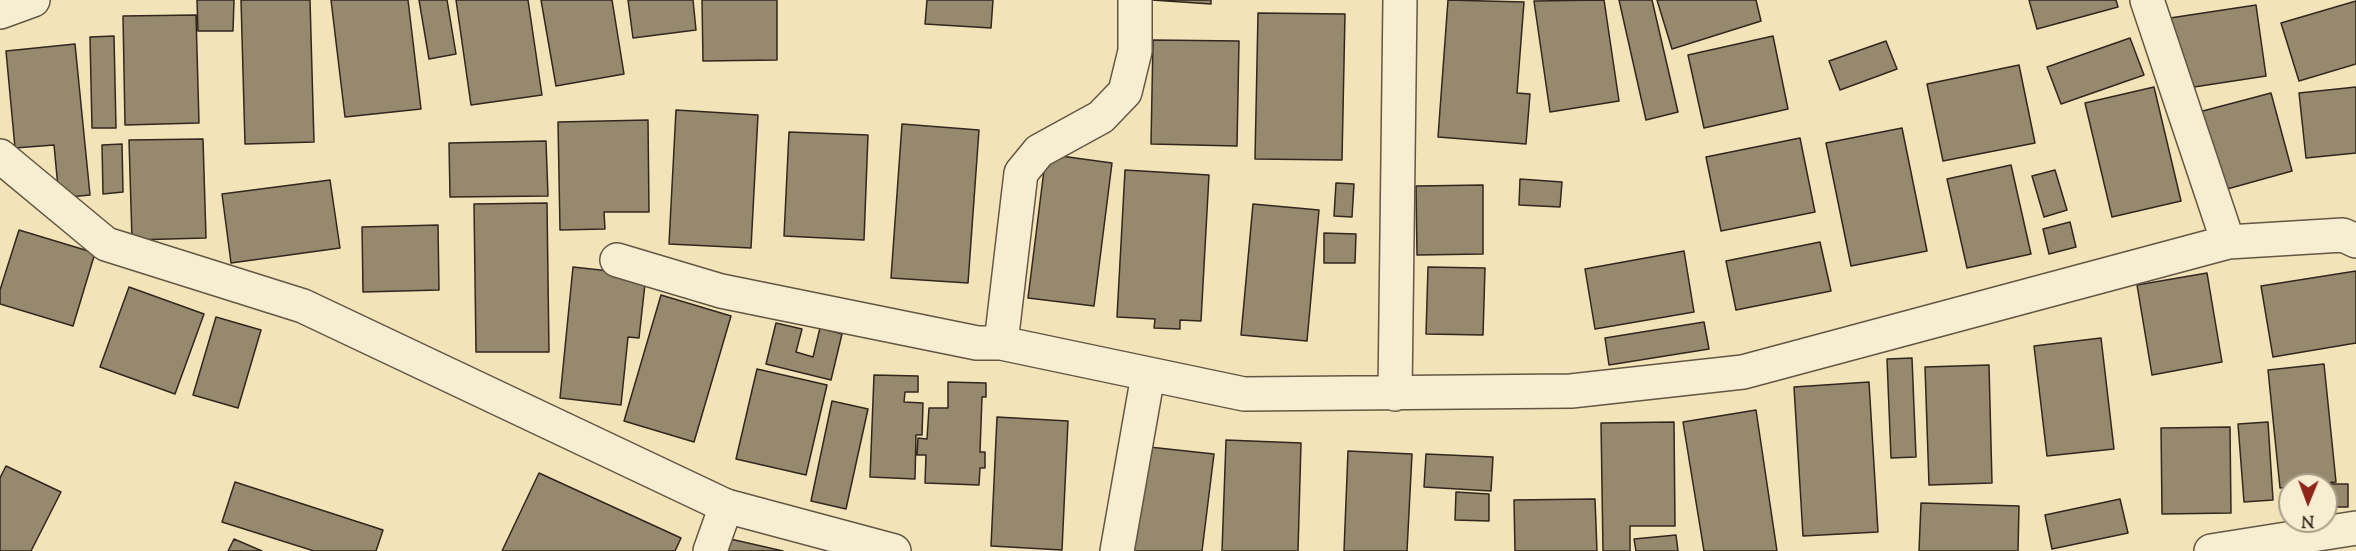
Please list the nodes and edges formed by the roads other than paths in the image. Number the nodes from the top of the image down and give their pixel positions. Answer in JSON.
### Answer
{"nodes":[{"id":1,"x":33,"y":0,"type":"edge"},
{"id":2,"x":1135,"y":0,"type":"edge"},
{"id":3,"x":1400,"y":0,"type":"edge"},
{"id":4,"x":2147,"y":0,"type":"edge"},
{"id":5,"x":0,"y":12,"type":"edge"},
{"id":6,"x":0,"y":156,"type":"edge"},
{"id":7,"x":2356,"y":241,"type":"edge"},
{"id":8,"x":2228,"y":242,"type":"junction"},
{"id":9,"x":617,"y":260,"type":"dead end"},
{"id":10,"x":1001,"y":343,"type":"junction"},
{"id":11,"x":1148,"y":375,"type":"junction"},
{"id":12,"x":1395,"y":394,"type":"junction"},
{"id":13,"x":726,"y":506,"type":"junction"},
{"id":14,"x":2356,"y":528,"type":"edge"},
{"id":15,"x":710,"y":551,"type":"edge"},
{"id":16,"x":894,"y":551,"type":"edge"},
{"id":17,"x":1117,"y":551,"type":"edge"},
{"id":18,"x":2211,"y":551,"type":"edge"}],
"edges":[{"from":1,"to":5,"type":"street"},
{"from":2,"to":10,"type":"street"},
{"from":3,"to":12,"type":"street"},
{"from":4,"to":8,"type":"street"},
{"from":6,"to":13,"type":"street"},
{"from":7,"to":8,"type":"street"},
{"from":8,"to":12,"type":"street"},
{"from":9,"to":10,"type":"street"},
{"from":10,"to":11,"type":"street"},
{"from":11,"to":12,"type":"street"},
{"from":11,"to":17,"type":"street"},
{"from":13,"to":15,"type":"street"},
{"from":13,"to":16,"type":"street"},
{"from":14,"to":18,"type":"street"}]}
